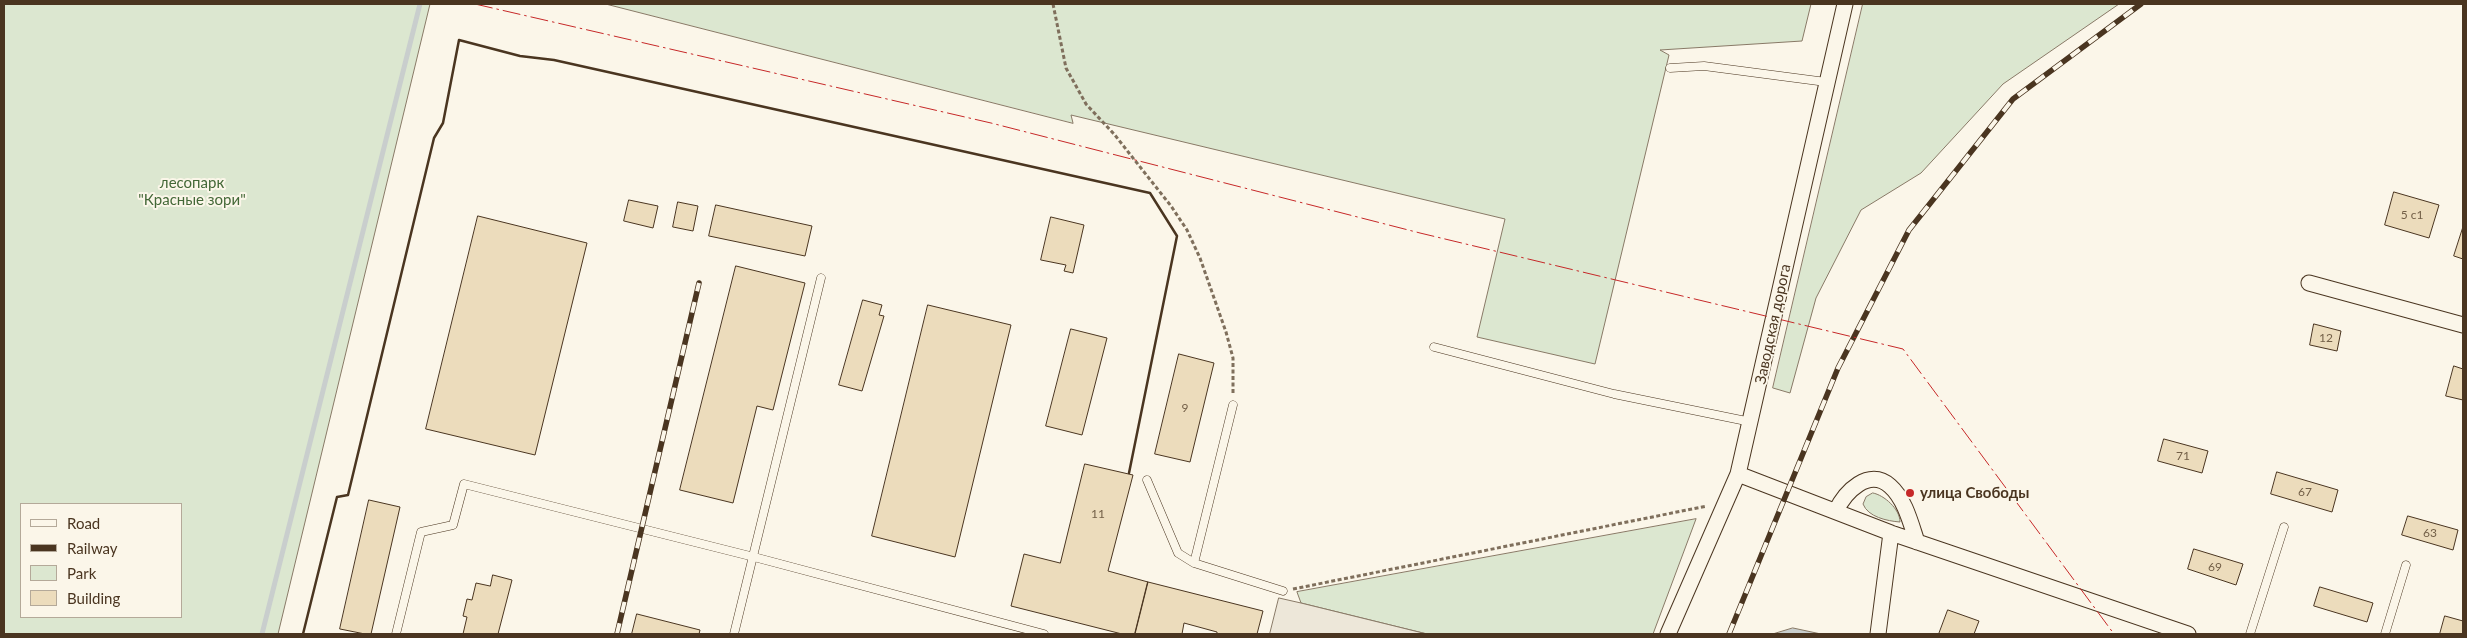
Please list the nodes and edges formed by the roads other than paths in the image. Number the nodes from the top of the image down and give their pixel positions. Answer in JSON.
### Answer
{"nodes":[{"id":1,"x":1845,"y":4,"type":"edge"},
{"id":2,"x":1670,"y":68,"type":"dead end"},
{"id":3,"x":1826,"y":82,"type":"junction"},
{"id":4,"x":821,"y":278,"type":"dead end"},
{"id":5,"x":2308,"y":283,"type":"dead end"},
{"id":6,"x":2463,"y":325,"type":"edge"},
{"id":7,"x":1434,"y":347,"type":"dead end"},
{"id":8,"x":1233,"y":405,"type":"road end"},
{"id":9,"x":1751,"y":422,"type":"junction"},
{"id":10,"x":1738,"y":474,"type":"junction"},
{"id":11,"x":1147,"y":480,"type":"dead end"},
{"id":12,"x":1836,"y":511,"type":"junction"},
{"id":13,"x":2284,"y":527,"type":"dead end"},
{"id":14,"x":1891,"y":533,"type":"junction"},
{"id":15,"x":1917,"y":542,"type":"junction"},
{"id":16,"x":754,"y":556,"type":"junction"},
{"id":17,"x":1194,"y":563,"type":"junction"},
{"id":18,"x":2406,"y":565,"type":"dead end"},
{"id":19,"x":1283,"y":591,"type":"road end"},
{"id":20,"x":396,"y":634,"type":"edge"},
{"id":21,"x":734,"y":634,"type":"edge"},
{"id":22,"x":1044,"y":634,"type":"edge"},
{"id":23,"x":1668,"y":634,"type":"edge"},
{"id":24,"x":1878,"y":634,"type":"edge"},
{"id":25,"x":2188,"y":634,"type":"edge"},
{"id":26,"x":2250,"y":634,"type":"edge"},
{"id":27,"x":2385,"y":634,"type":"edge"}],
"edges":[{"from":1,"to":3,"type":"street","name":"Заводская дорога"},
{"from":2,"to":3,"type":"lane"},
{"from":3,"to":9,"type":"street","name":"Заводская дорога"},
{"from":4,"to":16,"type":"lane"},
{"from":5,"to":6,"type":"street"},
{"from":7,"to":9,"type":"lane"},
{"from":8,"to":17,"type":"lane"},
{"from":9,"to":10,"type":"street","name":"Заводская дорога"},
{"from":10,"to":12,"type":"street"},
{"from":10,"to":23,"type":"street","name":"Заводская дорога"},
{"from":11,"to":17,"type":"lane"},
{"from":12,"to":14,"type":"street"},
{"from":12,"to":15,"type":"street"},
{"from":13,"to":26,"type":"lane"},
{"from":14,"to":15,"type":"street"},
{"from":14,"to":24,"type":"street"},
{"from":15,"to":25,"type":"street"},
{"from":16,"to":20,"type":"lane"},
{"from":16,"to":21,"type":"lane"},
{"from":16,"to":22,"type":"lane"},
{"from":17,"to":19,"type":"lane"},
{"from":18,"to":27,"type":"lane"}]}
